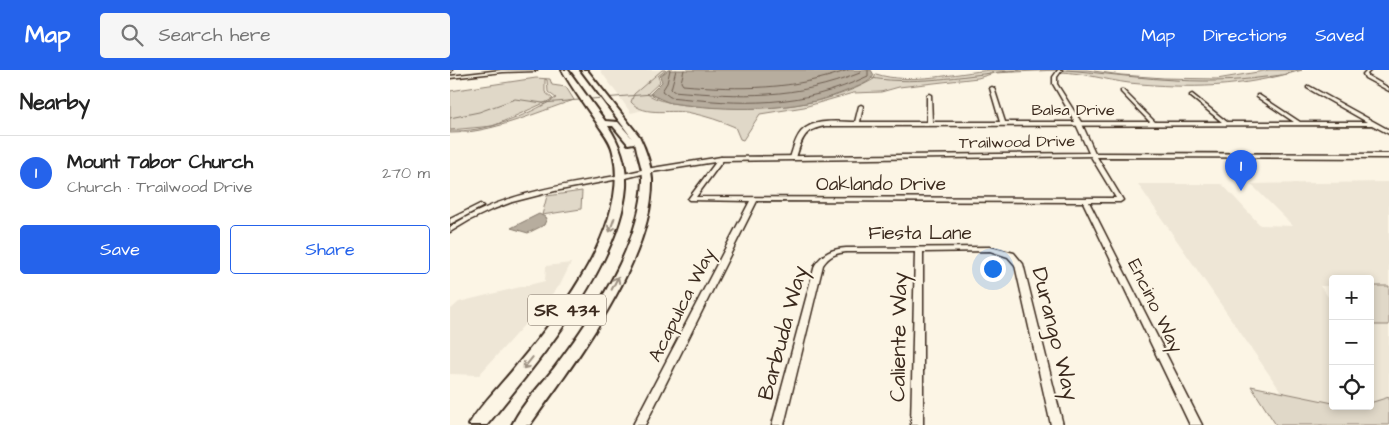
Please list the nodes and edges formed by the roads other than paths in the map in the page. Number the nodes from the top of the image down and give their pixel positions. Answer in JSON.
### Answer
{"nodes":[{"id":1,"x":535,"y":70,"type":"edge"},
{"id":2,"x":565,"y":70,"type":"edge"},
{"id":3,"x":1059,"y":70,"type":"edge"},
{"id":4,"x":1368,"y":70,"type":"edge"},
{"id":5,"x":504,"y":71,"type":"edge"},
{"id":6,"x":485,"y":72,"type":"edge"},
{"id":7,"x":580,"y":72,"type":"edge"},
{"id":8,"x":450,"y":77,"type":"edge"},
{"id":9,"x":1308,"y":87,"type":"dead end"},
{"id":10,"x":992,"y":88,"type":"dead end"},
{"id":11,"x":1389,"y":90,"type":"edge"},
{"id":12,"x":1123,"y":91,"type":"dead end"},
{"id":13,"x":929,"y":95,"type":"dead end"},
{"id":14,"x":1192,"y":95,"type":"dead end"},
{"id":15,"x":1259,"y":96,"type":"dead end"},
{"id":16,"x":861,"y":106,"type":"dead end"},
{"id":17,"x":1078,"y":122,"type":"junction"},
{"id":18,"x":1153,"y":122,"type":"junction"},
{"id":19,"x":1225,"y":122,"type":"junction"},
{"id":20,"x":1299,"y":122,"type":"junction"},
{"id":21,"x":1373,"y":122,"type":"junction"},
{"id":22,"x":601,"y":123,"type":"junction"},
{"id":23,"x":930,"y":123,"type":"junction"},
{"id":24,"x":1004,"y":123,"type":"junction"},
{"id":25,"x":857,"y":124,"type":"junction"},
{"id":26,"x":1389,"y":132,"type":"edge"},
{"id":27,"x":641,"y":147,"type":"junction"},
{"id":28,"x":1093,"y":155,"type":"junction"},
{"id":29,"x":1389,"y":156,"type":"edge"},
{"id":30,"x":793,"y":158,"type":"junction"},
{"id":31,"x":721,"y":159,"type":"junction"},
{"id":32,"x":646,"y":171,"type":"junction"},
{"id":33,"x":621,"y":175,"type":"junction"},
{"id":34,"x":754,"y":200,"type":"junction"},
{"id":35,"x":1085,"y":200,"type":"junction"},
{"id":36,"x":450,"y":222,"type":"edge"},
{"id":37,"x":450,"y":230,"type":"edge"},
{"id":38,"x":919,"y":250,"type":"junction"},
{"id":39,"x":829,"y":253,"type":"joint"},
{"id":40,"x":1011,"y":254,"type":"joint"},
{"id":41,"x":478,"y":425,"type":"edge"},
{"id":42,"x":520,"y":425,"type":"edge"},
{"id":43,"x":639,"y":425,"type":"edge"},
{"id":44,"x":778,"y":425,"type":"edge"},
{"id":45,"x":917,"y":425,"type":"edge"},
{"id":46,"x":1058,"y":425,"type":"edge"},
{"id":47,"x":1196,"y":425,"type":"edge"}],
"edges":[{"from":1,"to":5,"type":"street"},
{"from":2,"to":22,"type":"main road","number":"SR 434"},
{"from":3,"to":17,"type":"street"},
{"from":4,"to":11,"type":"street"},
{"from":5,"to":6,"type":"street"},
{"from":6,"to":8,"type":"street"},
{"from":7,"to":27,"type":"main road","number":"SR 434"},
{"from":9,"to":21,"type":"street"},
{"from":10,"to":24,"type":"street"},
{"from":12,"to":18,"type":"street"},
{"from":13,"to":23,"type":"street"},
{"from":14,"to":19,"type":"street"},
{"from":15,"to":20,"type":"street"},
{"from":16,"to":25,"type":"street"},
{"from":17,"to":18,"type":"street","name":"Balsa Drive"},
{"from":17,"to":24,"type":"street","name":"Balsa Drive"},
{"from":17,"to":28,"type":"street"},
{"from":18,"to":19,"type":"street","name":"Balsa Drive"},
{"from":19,"to":20,"type":"street","name":"Balsa Drive"},
{"from":20,"to":21,"type":"street","name":"Balsa Drive"},
{"from":21,"to":26,"type":"street"},
{"from":22,"to":27,"type":"main road"},
{"from":22,"to":33,"type":"main road","number":"SR 434"},
{"from":23,"to":24,"type":"street","name":"Balsa Drive"},
{"from":23,"to":25,"type":"street","name":"Balsa Drive"},
{"from":25,"to":30,"type":"street","name":"Balsa Drive"},
{"from":27,"to":32,"type":"main road","number":"SR 434"},
{"from":28,"to":29,"type":"street","name":"Trailwood Drive"},
{"from":28,"to":30,"type":"street","name":"Trailwood Drive"},
{"from":28,"to":35,"type":"street","name":"Oaklando Drive"},
{"from":30,"to":31,"type":"street","name":"Trailwood Drive"},
{"from":31,"to":32,"type":"street","name":"Trailwood Drive"},
{"from":31,"to":34,"type":"street","name":"Oaklando Drive"},
{"from":32,"to":33,"type":"street","name":"Trailwood Drive"},
{"from":42,"to":32,"type":"main road","number":"SR 434","one_way":true},
{"from":33,"to":36,"type":"street"},
{"from":33,"to":37,"type":"street"},
{"from":33,"to":41,"type":"main road","number":"SR 434","one_way":true},
{"from":34,"to":35,"type":"street","name":"Oaklando Drive"},
{"from":34,"to":43,"type":"street","name":"Acapulca Way"},
{"from":35,"to":47,"type":"street","name":"Encino Way"},
{"from":38,"to":39,"type":"street","name":"Fiesta Lane"},
{"from":38,"to":40,"type":"street","name":"Fiesta Lane"},
{"from":38,"to":45,"type":"street","name":"Caliente Way"},
{"from":39,"to":44,"type":"street","name":"Barbuda Way"},
{"from":40,"to":46,"type":"street","name":"Durango Way"}]}
